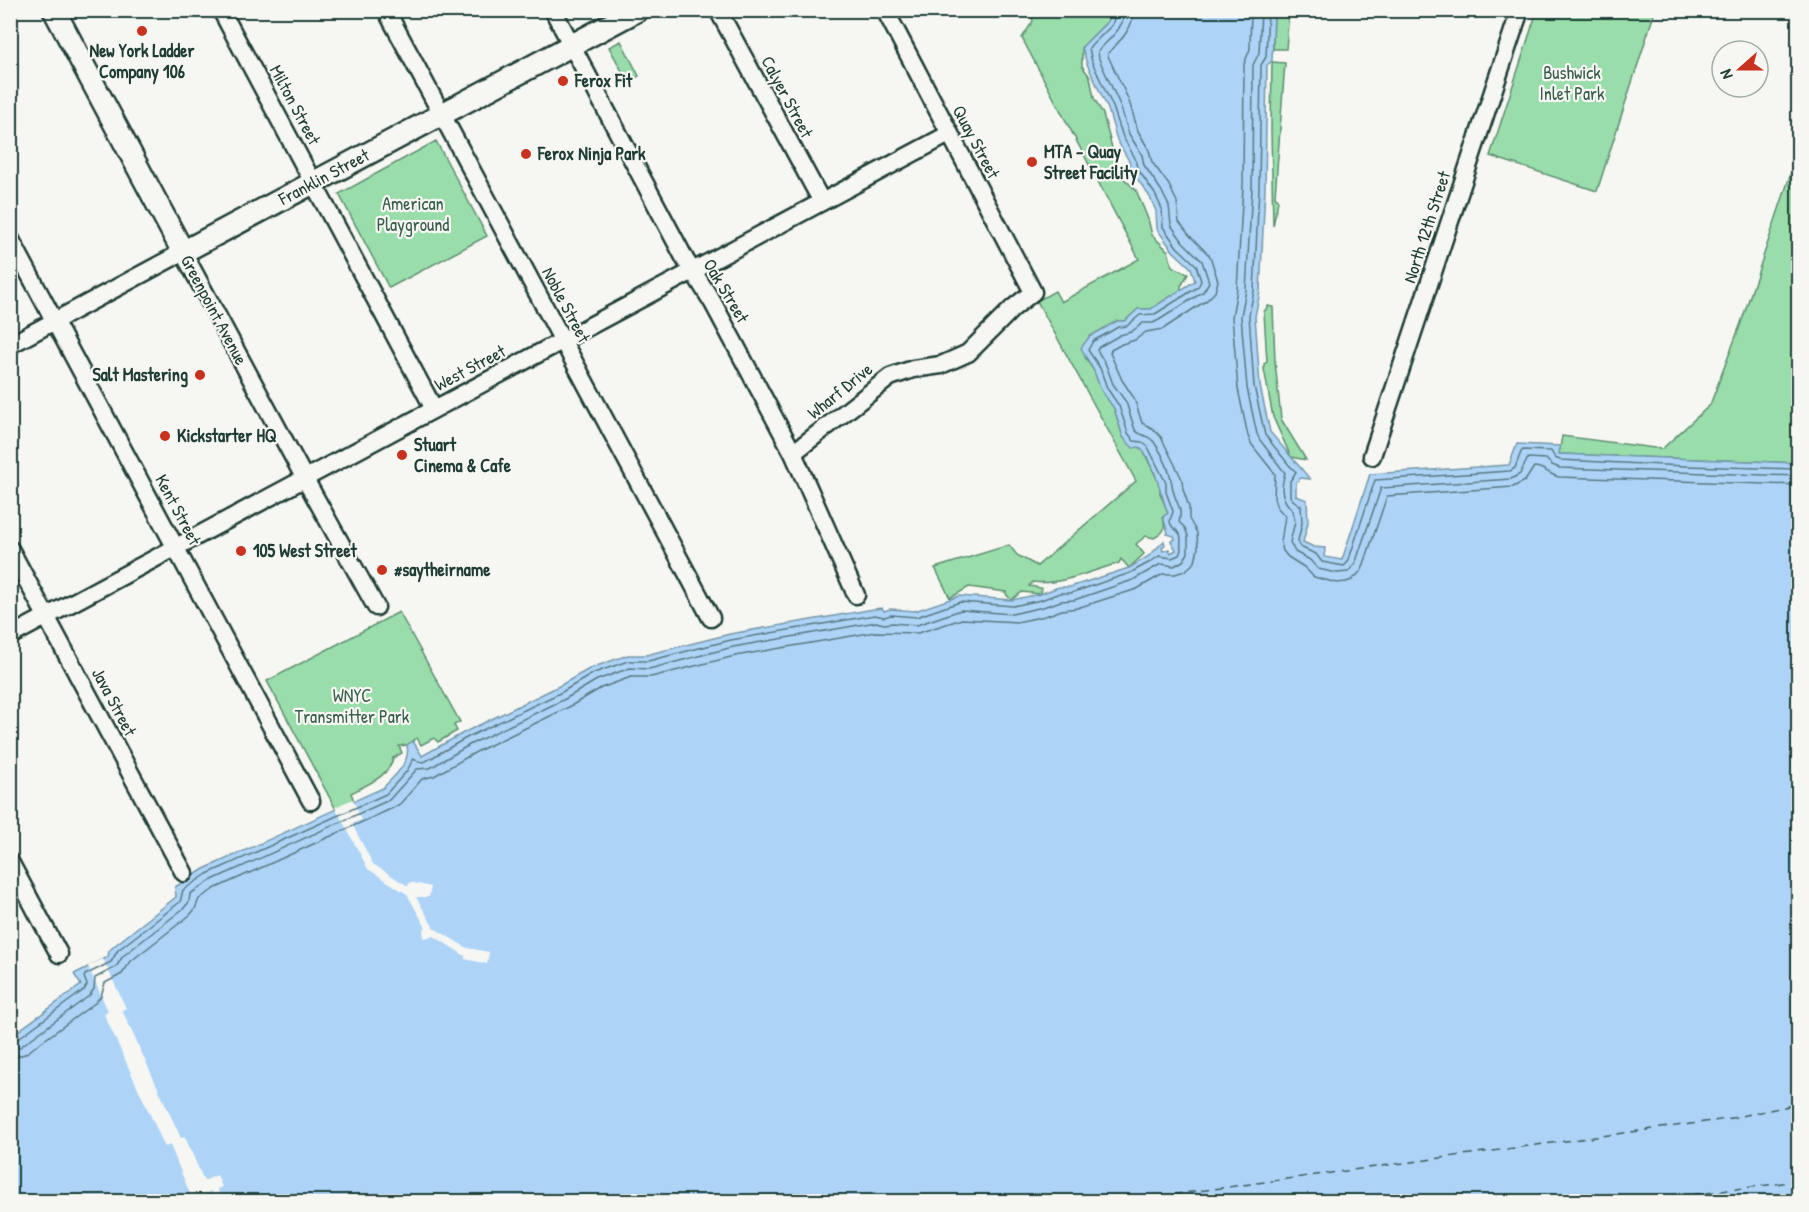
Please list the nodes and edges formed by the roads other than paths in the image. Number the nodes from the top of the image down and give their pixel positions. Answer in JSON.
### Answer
{"nodes":[{"id":1,"x":54,"y":10,"type":"edge"},
{"id":2,"x":222,"y":10,"type":"edge"},
{"id":3,"x":386,"y":10,"type":"edge"},
{"id":4,"x":553,"y":10,"type":"edge"},
{"id":5,"x":638,"y":10,"type":"edge"},
{"id":6,"x":718,"y":10,"type":"edge"},
{"id":7,"x":885,"y":10,"type":"edge"},
{"id":8,"x":1520,"y":10,"type":"edge"},
{"id":9,"x":571,"y":45,"type":"junction"},
{"id":10,"x":442,"y":114,"type":"junction"},
{"id":11,"x":949,"y":134,"type":"junction"},
{"id":12,"x":314,"y":182,"type":"junction"},
{"id":13,"x":822,"y":202,"type":"junction"},
{"id":14,"x":10,"y":238,"type":"edge"},
{"id":15,"x":183,"y":252,"type":"junction"},
{"id":16,"x":693,"y":271,"type":"junction"},
{"id":17,"x":1034,"y":292,"type":"joint"},
{"id":18,"x":55,"y":321,"type":"junction"},
{"id":19,"x":562,"y":340,"type":"junction"},
{"id":20,"x":10,"y":345,"type":"edge"},
{"id":21,"x":434,"y":409,"type":"junction"},
{"id":22,"x":793,"y":453,"type":"junction"},
{"id":23,"x":1372,"y":456,"type":"dead end"},
{"id":24,"x":305,"y":479,"type":"junction"},
{"id":25,"x":176,"y":548,"type":"junction"},
{"id":26,"x":10,"y":549,"type":"edge"},
{"id":27,"x":856,"y":595,"type":"dead end"},
{"id":28,"x":376,"y":608,"type":"dead end"},
{"id":29,"x":47,"y":617,"type":"junction"},
{"id":30,"x":711,"y":618,"type":"dead end"},
{"id":31,"x":10,"y":636,"type":"edge"},
{"id":32,"x":310,"y":801,"type":"dead end"},
{"id":33,"x":10,"y":862,"type":"edge"},
{"id":34,"x":184,"y":873,"type":"dead end"},
{"id":35,"x":59,"y":954,"type":"dead end"}],
"edges":[{"from":1,"to":15,"type":"main road","name":"Greenpoint Avenue"},
{"from":2,"to":12,"type":"street","name":"Milton Street"},
{"from":3,"to":10,"type":"street","name":"Noble Street"},
{"from":4,"to":9,"type":"street","name":"Oak Street"},
{"from":5,"to":9,"type":"main road","name":"Franklin Street"},
{"from":6,"to":13,"type":"street","name":"Calyer Street"},
{"from":7,"to":11,"type":"street","name":"Quay Street"},
{"from":8,"to":23,"type":"street","name":"North 12th Street"},
{"from":9,"to":10,"type":"main road","name":"Franklin Street"},
{"from":9,"to":16,"type":"street","name":"Oak Street"},
{"from":10,"to":12,"type":"main road","name":"Franklin Street"},
{"from":10,"to":19,"type":"street","name":"Noble Street"},
{"from":11,"to":13,"type":"street","name":"West Street"},
{"from":11,"to":17,"type":"street","name":"Quay Street"},
{"from":12,"to":15,"type":"main road","name":"Franklin Street"},
{"from":12,"to":21,"type":"street","name":"Milton Street"},
{"from":13,"to":16,"type":"street","name":"West Street"},
{"from":14,"to":18,"type":"street","name":"Kent Street"},
{"from":15,"to":18,"type":"street","name":"Franklin Street"},
{"from":15,"to":24,"type":"street","name":"Greenpoint Avenue"},
{"from":16,"to":19,"type":"street","name":"West Street"},
{"from":16,"to":22,"type":"street","name":"Oak Street"},
{"from":17,"to":22,"type":"street","name":"Wharf Drive"},
{"from":18,"to":20,"type":"street","name":"Franklin Street"},
{"from":18,"to":25,"type":"street","name":"Kent Street"},
{"from":19,"to":21,"type":"street","name":"West Street"},
{"from":19,"to":30,"type":"street","name":"Noble Street"},
{"from":21,"to":24,"type":"street","name":"West Street"},
{"from":22,"to":27,"type":"street","name":"Oak Street"},
{"from":24,"to":25,"type":"street","name":"West Street"},
{"from":24,"to":28,"type":"street","name":"Greenpoint Avenue"},
{"from":25,"to":29,"type":"street","name":"West Street"},
{"from":25,"to":32,"type":"street","name":"Kent Street"},
{"from":26,"to":29,"type":"street","name":"Java Street"},
{"from":29,"to":31,"type":"street","name":"West Street"},
{"from":29,"to":34,"type":"street","name":"Java Street"},
{"from":33,"to":35,"type":"street"}]}
